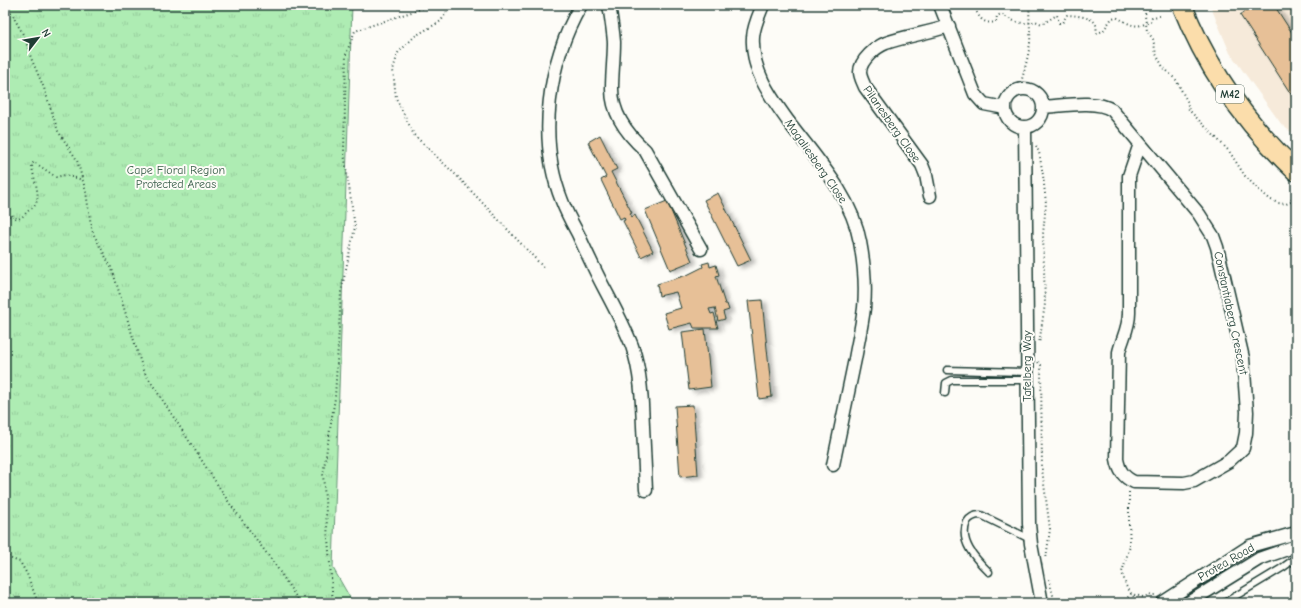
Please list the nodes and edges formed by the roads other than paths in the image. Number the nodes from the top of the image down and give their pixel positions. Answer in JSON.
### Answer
{"nodes":[{"id":1,"x":581,"y":5,"type":"edge"},
{"id":2,"x":609,"y":5,"type":"edge"},
{"id":3,"x":763,"y":5,"type":"edge"},
{"id":4,"x":940,"y":5,"type":"edge"},
{"id":5,"x":1182,"y":5,"type":"edge"},
{"id":6,"x":943,"y":28,"type":"junction"},
{"id":7,"x":1005,"y":108,"type":"junction"},
{"id":8,"x":1043,"y":108,"type":"junction"},
{"id":9,"x":1025,"y":133,"type":"junction"},
{"id":10,"x":1140,"y":144,"type":"junction"},
{"id":11,"x":1296,"y":171,"type":"edge"},
{"id":12,"x":930,"y":196,"type":"dead end"},
{"id":13,"x":701,"y":249,"type":"dead end"},
{"id":14,"x":947,"y":370,"type":"dead end"},
{"id":15,"x":1027,"y":376,"type":"junction"},
{"id":16,"x":945,"y":393,"type":"dead end"},
{"id":17,"x":832,"y":465,"type":"dead end"},
{"id":18,"x":646,"y":490,"type":"dead end"},
{"id":19,"x":1296,"y":532,"type":"edge"},
{"id":20,"x":1031,"y":542,"type":"junction"},
{"id":21,"x":1250,"y":546,"type":"junction"},
{"id":22,"x":1296,"y":546,"type":"edge"},
{"id":23,"x":1261,"y":558,"type":"junction"},
{"id":24,"x":1296,"y":558,"type":"edge"},
{"id":25,"x":989,"y":572,"type":"dead end"},
{"id":26,"x":1164,"y":600,"type":"edge"},
{"id":27,"x":1042,"y":603,"type":"edge"},
{"id":28,"x":1188,"y":603,"type":"edge"},
{"id":29,"x":1224,"y":603,"type":"edge"}],
"edges":[{"from":1,"to":18,"type":"street"},
{"from":2,"to":13,"type":"street"},
{"from":3,"to":17,"type":"street","name":"Magaliesberg Close"},
{"from":4,"to":6,"type":"street"},
{"from":5,"to":11,"type":"main road","number":"M42"},
{"from":6,"to":7,"type":"street"},
{"from":6,"to":12,"type":"street","name":"Pilanesberg Close"},
{"from":7,"to":8,"type":"street"},
{"from":7,"to":9,"type":"street"},
{"from":8,"to":9,"type":"street"},
{"from":8,"to":10,"type":"street","name":"Constantiaberg Crescent"},
{"from":9,"to":15,"type":"street","name":"Tafelberg Way"},
{"from":10,"to":10,"type":"street","name":"Constantiaberg Crescent"},
{"from":14,"to":15,"type":"lane"},
{"from":15,"to":16,"type":"lane"},
{"from":15,"to":20,"type":"street","name":"Tafelberg Way"},
{"from":19,"to":21,"type":"street","name":"Protea Road"},
{"from":20,"to":25,"type":"lane"},
{"from":20,"to":27,"type":"street","name":"Tafelberg Way"},
{"from":21,"to":23,"type":"street"},
{"from":21,"to":26,"type":"street","name":"Protea Road"},
{"from":22,"to":23,"type":"street","name":"Protea Road"},
{"from":23,"to":28,"type":"street","name":"Protea Road"},
{"from":24,"to":29,"type":"lane"}]}
